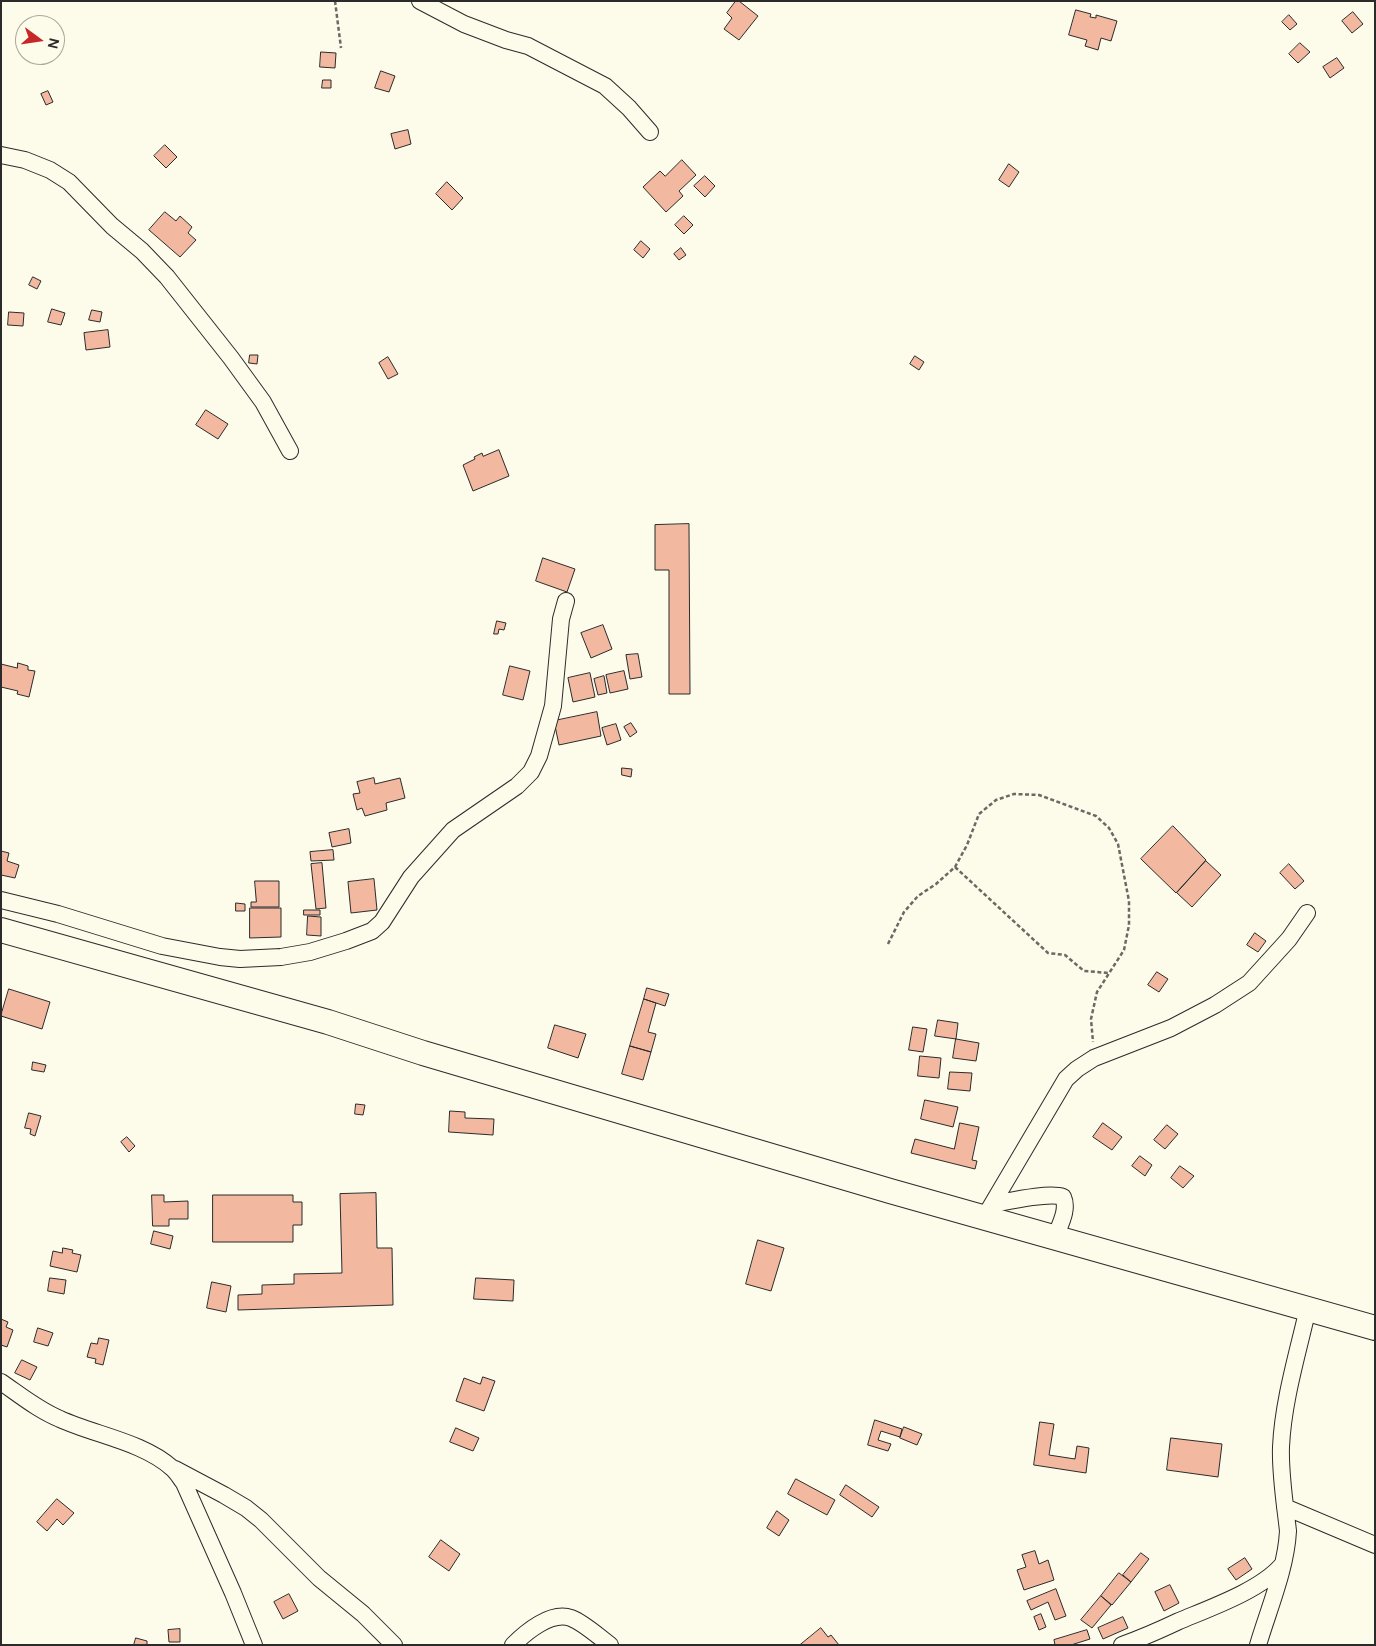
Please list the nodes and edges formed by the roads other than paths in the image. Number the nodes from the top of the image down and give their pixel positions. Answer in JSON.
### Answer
{"nodes":[{"id":1,"x":420,"y":1,"type":"edge"},
{"id":2,"x":650,"y":132,"type":"dead end"},
{"id":3,"x":1,"y":155,"type":"edge"},
{"id":4,"x":290,"y":451,"type":"dead end"},
{"id":5,"x":566,"y":601,"type":"dead end"},
{"id":6,"x":1,"y":900,"type":"edge"},
{"id":7,"x":1307,"y":913,"type":"dead end"},
{"id":8,"x":1,"y":930,"type":"edge"},
{"id":9,"x":989,"y":1211,"type":"junction"},
{"id":10,"x":1055,"y":1238,"type":"junction"},
{"id":11,"x":1308,"y":1308,"type":"junction"},
{"id":12,"x":1375,"y":1328,"type":"edge"},
{"id":13,"x":1,"y":1382,"type":"edge"},
{"id":14,"x":173,"y":1468,"type":"junction"},
{"id":15,"x":1285,"y":1507,"type":"junction"},
{"id":16,"x":1375,"y":1545,"type":"edge"},
{"id":17,"x":1284,"y":1563,"type":"junction"},
{"id":18,"x":254,"y":1645,"type":"edge"},
{"id":19,"x":394,"y":1645,"type":"edge"},
{"id":20,"x":513,"y":1645,"type":"edge"},
{"id":21,"x":610,"y":1645,"type":"edge"},
{"id":22,"x":1122,"y":1645,"type":"edge"},
{"id":23,"x":1258,"y":1645,"type":"edge"}],
"edges":[{"from":1,"to":2,"type":"street"},
{"from":3,"to":4,"type":"street"},
{"from":5,"to":6,"type":"street"},
{"from":7,"to":9,"type":"street"},
{"from":8,"to":9,"type":"highway"},
{"from":9,"to":10,"type":"highway"},
{"from":9,"to":10,"type":"street"},
{"from":10,"to":11,"type":"highway"},
{"from":11,"to":12,"type":"highway"},
{"from":11,"to":15,"type":"street"},
{"from":13,"to":14,"type":"street"},
{"from":14,"to":18,"type":"street"},
{"from":14,"to":19,"type":"street"},
{"from":15,"to":16,"type":"street"},
{"from":15,"to":17,"type":"street"},
{"from":17,"to":22,"type":"street"},
{"from":17,"to":23,"type":"street"},
{"from":20,"to":21,"type":"street"}]}
